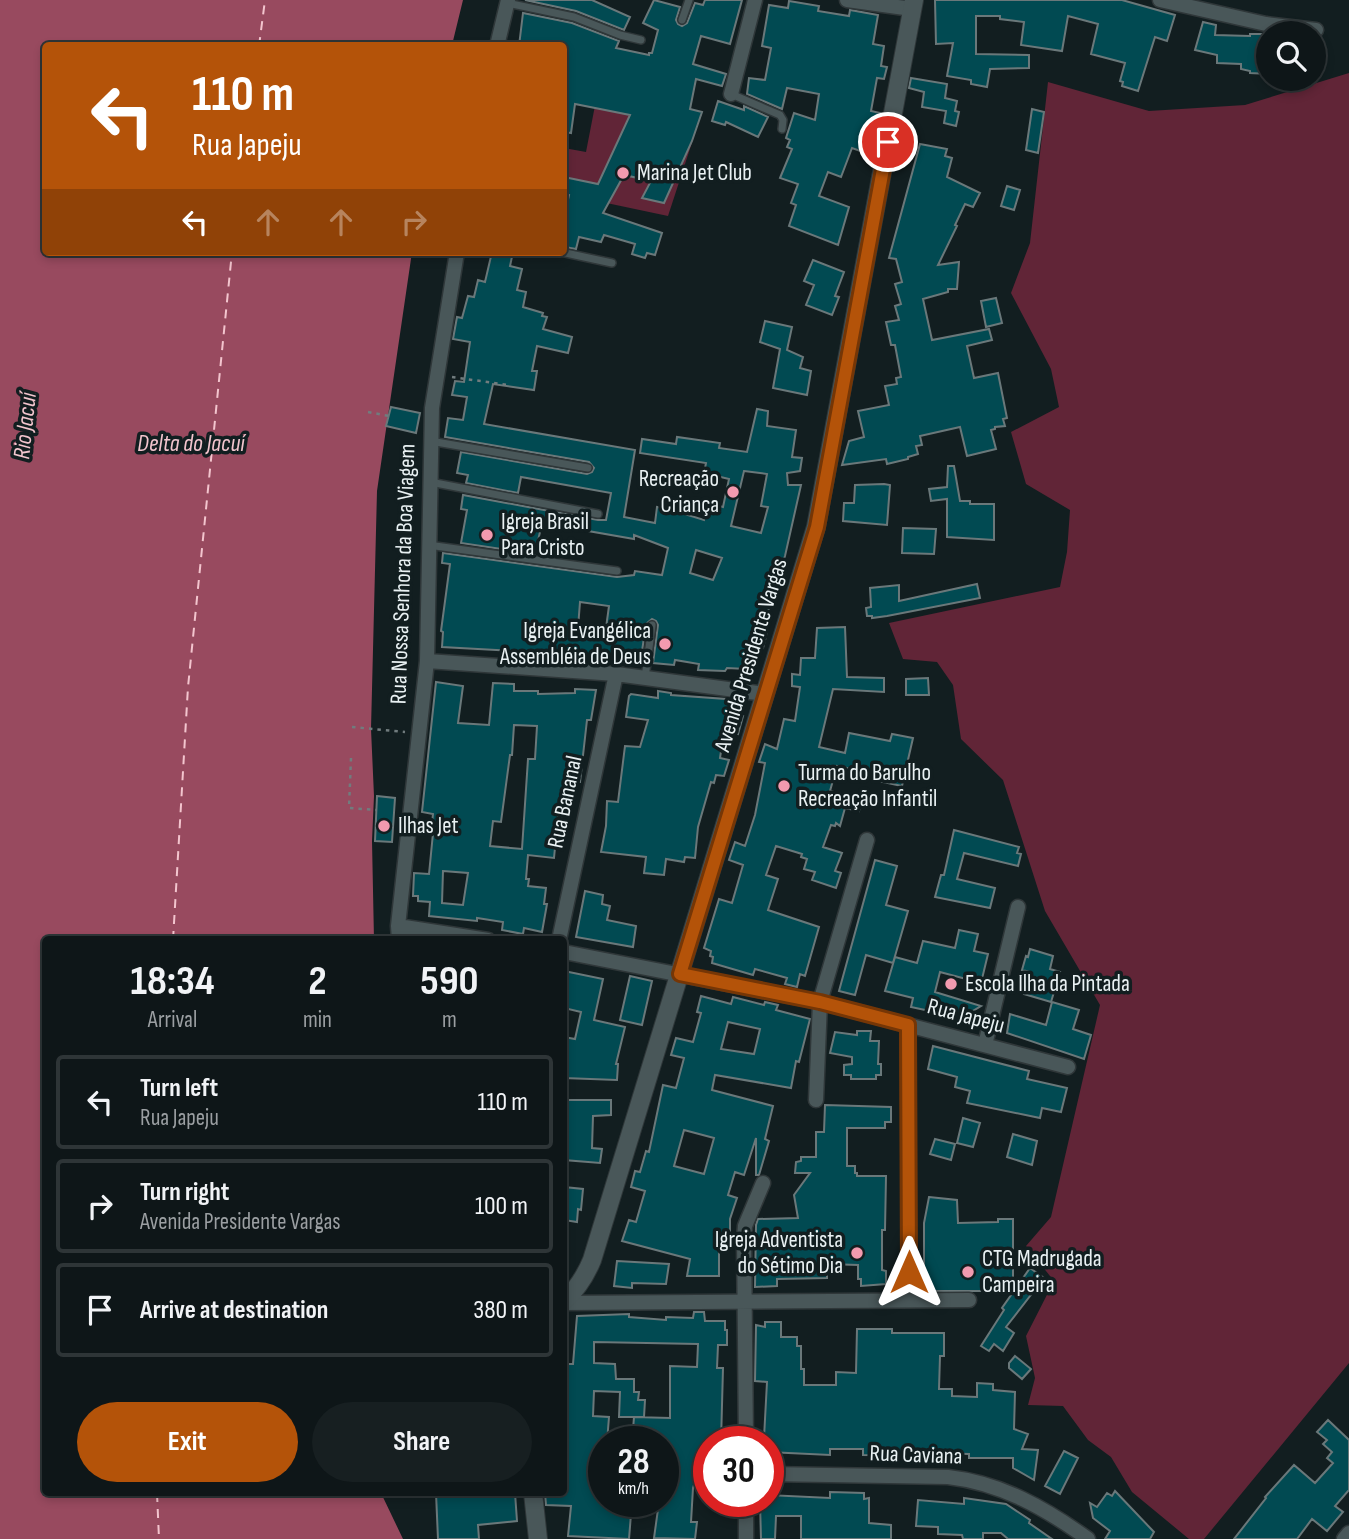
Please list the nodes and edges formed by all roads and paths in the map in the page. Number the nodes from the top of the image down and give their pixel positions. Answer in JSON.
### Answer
{"nodes":[{"id":1,"x":689,"y":0,"type":"edge"},
{"id":2,"x":755,"y":0,"type":"edge"},
{"id":3,"x":848,"y":0,"type":"edge"},
{"id":4,"x":1160,"y":0,"type":"edge"},
{"id":5,"x":507,"y":1,"type":"edge"},
{"id":6,"x":913,"y":5,"type":"edge"},
{"id":7,"x":682,"y":20,"type":"dead end"},
{"id":8,"x":1256,"y":22,"type":"edge"},
{"id":9,"x":641,"y":40,"type":"dead end"},
{"id":10,"x":498,"y":42,"type":"edge"},
{"id":11,"x":731,"y":94,"type":"joint"},
{"id":12,"x":782,"y":129,"type":"dead end"},
{"id":13,"x":567,"y":253,"type":"edge"},
{"id":14,"x":456,"y":256,"type":"edge"},
{"id":15,"x":612,"y":263,"type":"dead end"},
{"id":16,"x":438,"y":376,"type":"junction"},
{"id":17,"x":508,"y":385,"type":"dead end"},
{"id":18,"x":368,"y":412,"type":"dead end"},
{"id":19,"x":388,"y":416,"type":"dead end"},
{"id":20,"x":430,"y":441,"type":"junction"},
{"id":21,"x":589,"y":468,"type":"dead end"},
{"id":22,"x":429,"y":482,"type":"junction"},
{"id":23,"x":598,"y":514,"type":"dead end"},
{"id":24,"x":428,"y":545,"type":"junction"},
{"id":25,"x":617,"y":571,"type":"dead end"},
{"id":26,"x":652,"y":625,"type":"dead end"},
{"id":27,"x":427,"y":661,"type":"junction"},
{"id":28,"x":616,"y":674,"type":"junction"},
{"id":29,"x":645,"y":678,"type":"junction"},
{"id":30,"x":765,"y":694,"type":"junction"},
{"id":31,"x":352,"y":727,"type":"dead end"},
{"id":32,"x":419,"y":733,"type":"junction"},
{"id":33,"x":351,"y":758,"type":"dead end"},
{"id":34,"x":376,"y":810,"type":"dead end"},
{"id":35,"x":867,"y":840,"type":"dead end"},
{"id":36,"x":1018,"y":907,"type":"dead end"},
{"id":37,"x":399,"y":933,"type":"edge"},
{"id":38,"x":437,"y":936,"type":"edge"},
{"id":39,"x":560,"y":936,"type":"edge"},
{"id":40,"x":567,"y":953,"type":"edge"},
{"id":41,"x":680,"y":974,"type":"junction"},
{"id":42,"x":820,"y":1002,"type":"junction"},
{"id":43,"x":908,"y":1025,"type":"junction"},
{"id":44,"x":985,"y":1045,"type":"junction"},
{"id":45,"x":1068,"y":1067,"type":"dead end"},
{"id":46,"x":816,"y":1100,"type":"dead end"},
{"id":47,"x":763,"y":1183,"type":"dead end"},
{"id":48,"x":567,"y":1299,"type":"edge"},
{"id":49,"x":909,"y":1299,"type":"junction"},
{"id":50,"x":969,"y":1300,"type":"dead end"},
{"id":51,"x":567,"y":1302,"type":"edge"},
{"id":52,"x":746,"y":1302,"type":"junction"},
{"id":53,"x":746,"y":1426,"type":"edge"},
{"id":54,"x":784,"y":1474,"type":"edge"},
{"id":55,"x":533,"y":1496,"type":"edge"},
{"id":56,"x":746,"y":1517,"type":"edge"},
{"id":57,"x":1349,"y":1533,"type":"edge"},
{"id":58,"x":538,"y":1539,"type":"edge"},
{"id":59,"x":746,"y":1539,"type":"edge"},
{"id":60,"x":1088,"y":1539,"type":"edge"},
{"id":61,"x":1344,"y":1539,"type":"edge"}],
"edges":[{"from":1,"to":7,"type":"lane"},
{"from":2,"to":11,"type":"street"},
{"from":3,"to":6,"type":"street"},
{"from":4,"to":8,"type":"street"},
{"from":5,"to":9,"type":"lane"},
{"from":5,"to":10,"type":"street"},
{"from":6,"to":30,"type":"street","name":"Avenida Presidente Vargas"},
{"from":11,"to":12,"type":"lane"},
{"from":13,"to":15,"type":"lane"},
{"from":14,"to":16,"type":"street","name":"Rua Nossa Senhora da Boa Viagem"},
{"from":16,"to":17,"type":"path"},
{"from":16,"to":20,"type":"street","name":"Rua Nossa Senhora da Boa Viagem"},
{"from":18,"to":19,"type":"path"},
{"from":20,"to":21,"type":"lane"},
{"from":20,"to":22,"type":"street","name":"Rua Nossa Senhora da Boa Viagem"},
{"from":22,"to":23,"type":"lane"},
{"from":22,"to":24,"type":"street","name":"Rua Nossa Senhora da Boa Viagem"},
{"from":24,"to":25,"type":"lane"},
{"from":24,"to":27,"type":"street","name":"Rua Nossa Senhora da Boa Viagem"},
{"from":26,"to":29,"type":"lane"},
{"from":27,"to":28,"type":"street"},
{"from":27,"to":32,"type":"street","name":"Rua Nossa Senhora da Boa Viagem"},
{"from":28,"to":29,"type":"street"},
{"from":28,"to":39,"type":"street","name":"Rua Bananal"},
{"from":29,"to":30,"type":"street"},
{"from":30,"to":41,"type":"street","name":"Avenida Presidente Vargas"},
{"from":31,"to":32,"type":"path"},
{"from":32,"to":37,"type":"street","name":"Rua Nossa Senhora da Boa Viagem"},
{"from":33,"to":34,"type":"path"},
{"from":35,"to":42,"type":"street"},
{"from":36,"to":44,"type":"street"},
{"from":37,"to":38,"type":"street"},
{"from":40,"to":41,"type":"street","name":"Rua Japeju"},
{"from":41,"to":42,"type":"street","name":"Rua Japeju"},
{"from":41,"to":48,"type":"street","name":"Avenida Presidente Vargas"},
{"from":42,"to":43,"type":"street","name":"Rua Japeju"},
{"from":42,"to":46,"type":"street"},
{"from":43,"to":44,"type":"street","name":"Rua Japeju"},
{"from":43,"to":49,"type":"street"},
{"from":44,"to":45,"type":"street","name":"Rua Japeju"},
{"from":47,"to":52,"type":"street"},
{"from":49,"to":50,"type":"street"},
{"from":49,"to":52,"type":"street"},
{"from":51,"to":52,"type":"street"},
{"from":52,"to":53,"type":"street"},
{"from":54,"to":60,"type":"street","name":"Rua Caviana"},
{"from":55,"to":58,"type":"street"},
{"from":56,"to":59,"type":"street"},
{"from":57,"to":61,"type":"street"}]}
